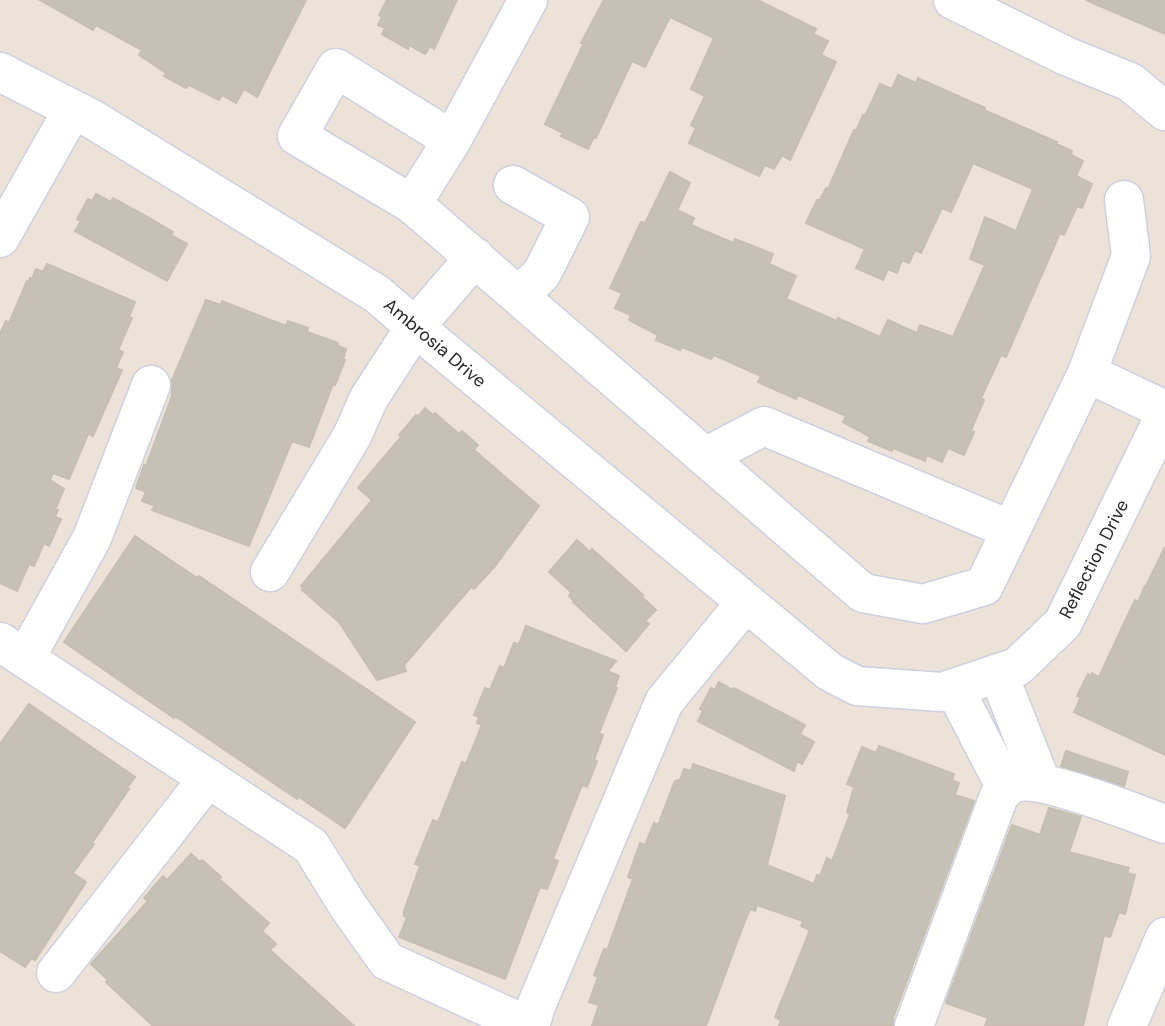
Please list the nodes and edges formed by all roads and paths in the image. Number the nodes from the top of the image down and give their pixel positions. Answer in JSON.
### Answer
{"nodes":[{"id":1,"x":528,"y":0,"type":"edge"},
{"id":2,"x":953,"y":0,"type":"edge"},
{"id":3,"x":0,"y":72,"type":"edge"},
{"id":4,"x":73,"y":109,"type":"junction"},
{"id":5,"x":1165,"y":111,"type":"edge"},
{"id":6,"x":452,"y":140,"type":"junction"},
{"id":7,"x":513,"y":186,"type":"dead end"},
{"id":8,"x":1124,"y":200,"type":"dead end"},
{"id":9,"x":412,"y":204,"type":"junction"},
{"id":10,"x":0,"y":238,"type":"edge"},
{"id":11,"x":475,"y":257,"type":"junction"},
{"id":12,"x":519,"y":296,"type":"junction"},
{"id":13,"x":415,"y":327,"type":"junction"},
{"id":14,"x":1087,"y":373,"type":"junction"},
{"id":15,"x":151,"y":385,"type":"dead end"},
{"id":16,"x":1165,"y":413,"type":"edge"},
{"id":17,"x":705,"y":457,"type":"junction"},
{"id":18,"x":1011,"y":530,"type":"junction"},
{"id":19,"x":270,"y":572,"type":"dead end"},
{"id":20,"x":746,"y":602,"type":"junction"},
{"id":21,"x":13,"y":649,"type":"edge"},
{"id":22,"x":830,"y":672,"type":"joint"},
{"id":23,"x":998,"y":673,"type":"junction"},
{"id":24,"x":954,"y":688,"type":"junction"},
{"id":25,"x":208,"y":778,"type":"junction"},
{"id":26,"x":1024,"y":785,"type":"junction"},
{"id":27,"x":1165,"y":824,"type":"edge"},
{"id":28,"x":1165,"y":937,"type":"edge"},
{"id":29,"x":56,"y":974,"type":"dead end"},
{"id":30,"x":529,"y":1026,"type":"edge"},
{"id":31,"x":914,"y":1026,"type":"edge"},
{"id":32,"x":1128,"y":1026,"type":"edge"}],
"edges":[{"from":1,"to":6,"type":"street"},
{"from":2,"to":5,"type":"street"},
{"from":3,"to":4,"type":"street","name":"Ambrosia Drive"},
{"from":4,"to":10,"type":"street"},
{"from":4,"to":13,"type":"street","name":"Ambrosia Drive"},
{"from":6,"to":9,"type":"street"},
{"from":6,"to":9,"type":"street"},
{"from":7,"to":12,"type":"street"},
{"from":8,"to":14,"type":"street"},
{"from":9,"to":11,"type":"street"},
{"from":11,"to":12,"type":"street"},
{"from":11,"to":13,"type":"street"},
{"from":12,"to":17,"type":"street"},
{"from":13,"to":19,"type":"street"},
{"from":13,"to":20,"type":"street","name":"Ambrosia Drive"},
{"from":14,"to":16,"type":"street"},
{"from":14,"to":18,"type":"street"},
{"from":15,"to":21,"type":"street"},
{"from":16,"to":23,"type":"street","name":"Reflection Drive"},
{"from":17,"to":18,"type":"street"},
{"from":17,"to":18,"type":"street"},
{"from":20,"to":22,"type":"street","name":"Ambrosia Drive"},
{"from":20,"to":30,"type":"street"},
{"from":21,"to":25,"type":"street"},
{"from":22,"to":24,"type":"street","name":"Reflection Drive"},
{"from":23,"to":24,"type":"street","name":"Reflection Drive"},
{"from":23,"to":26,"type":"street"},
{"from":24,"to":26,"type":"street"},
{"from":25,"to":29,"type":"street"},
{"from":25,"to":30,"type":"street"},
{"from":26,"to":27,"type":"street"},
{"from":26,"to":31,"type":"street"},
{"from":28,"to":32,"type":"street"}]}
